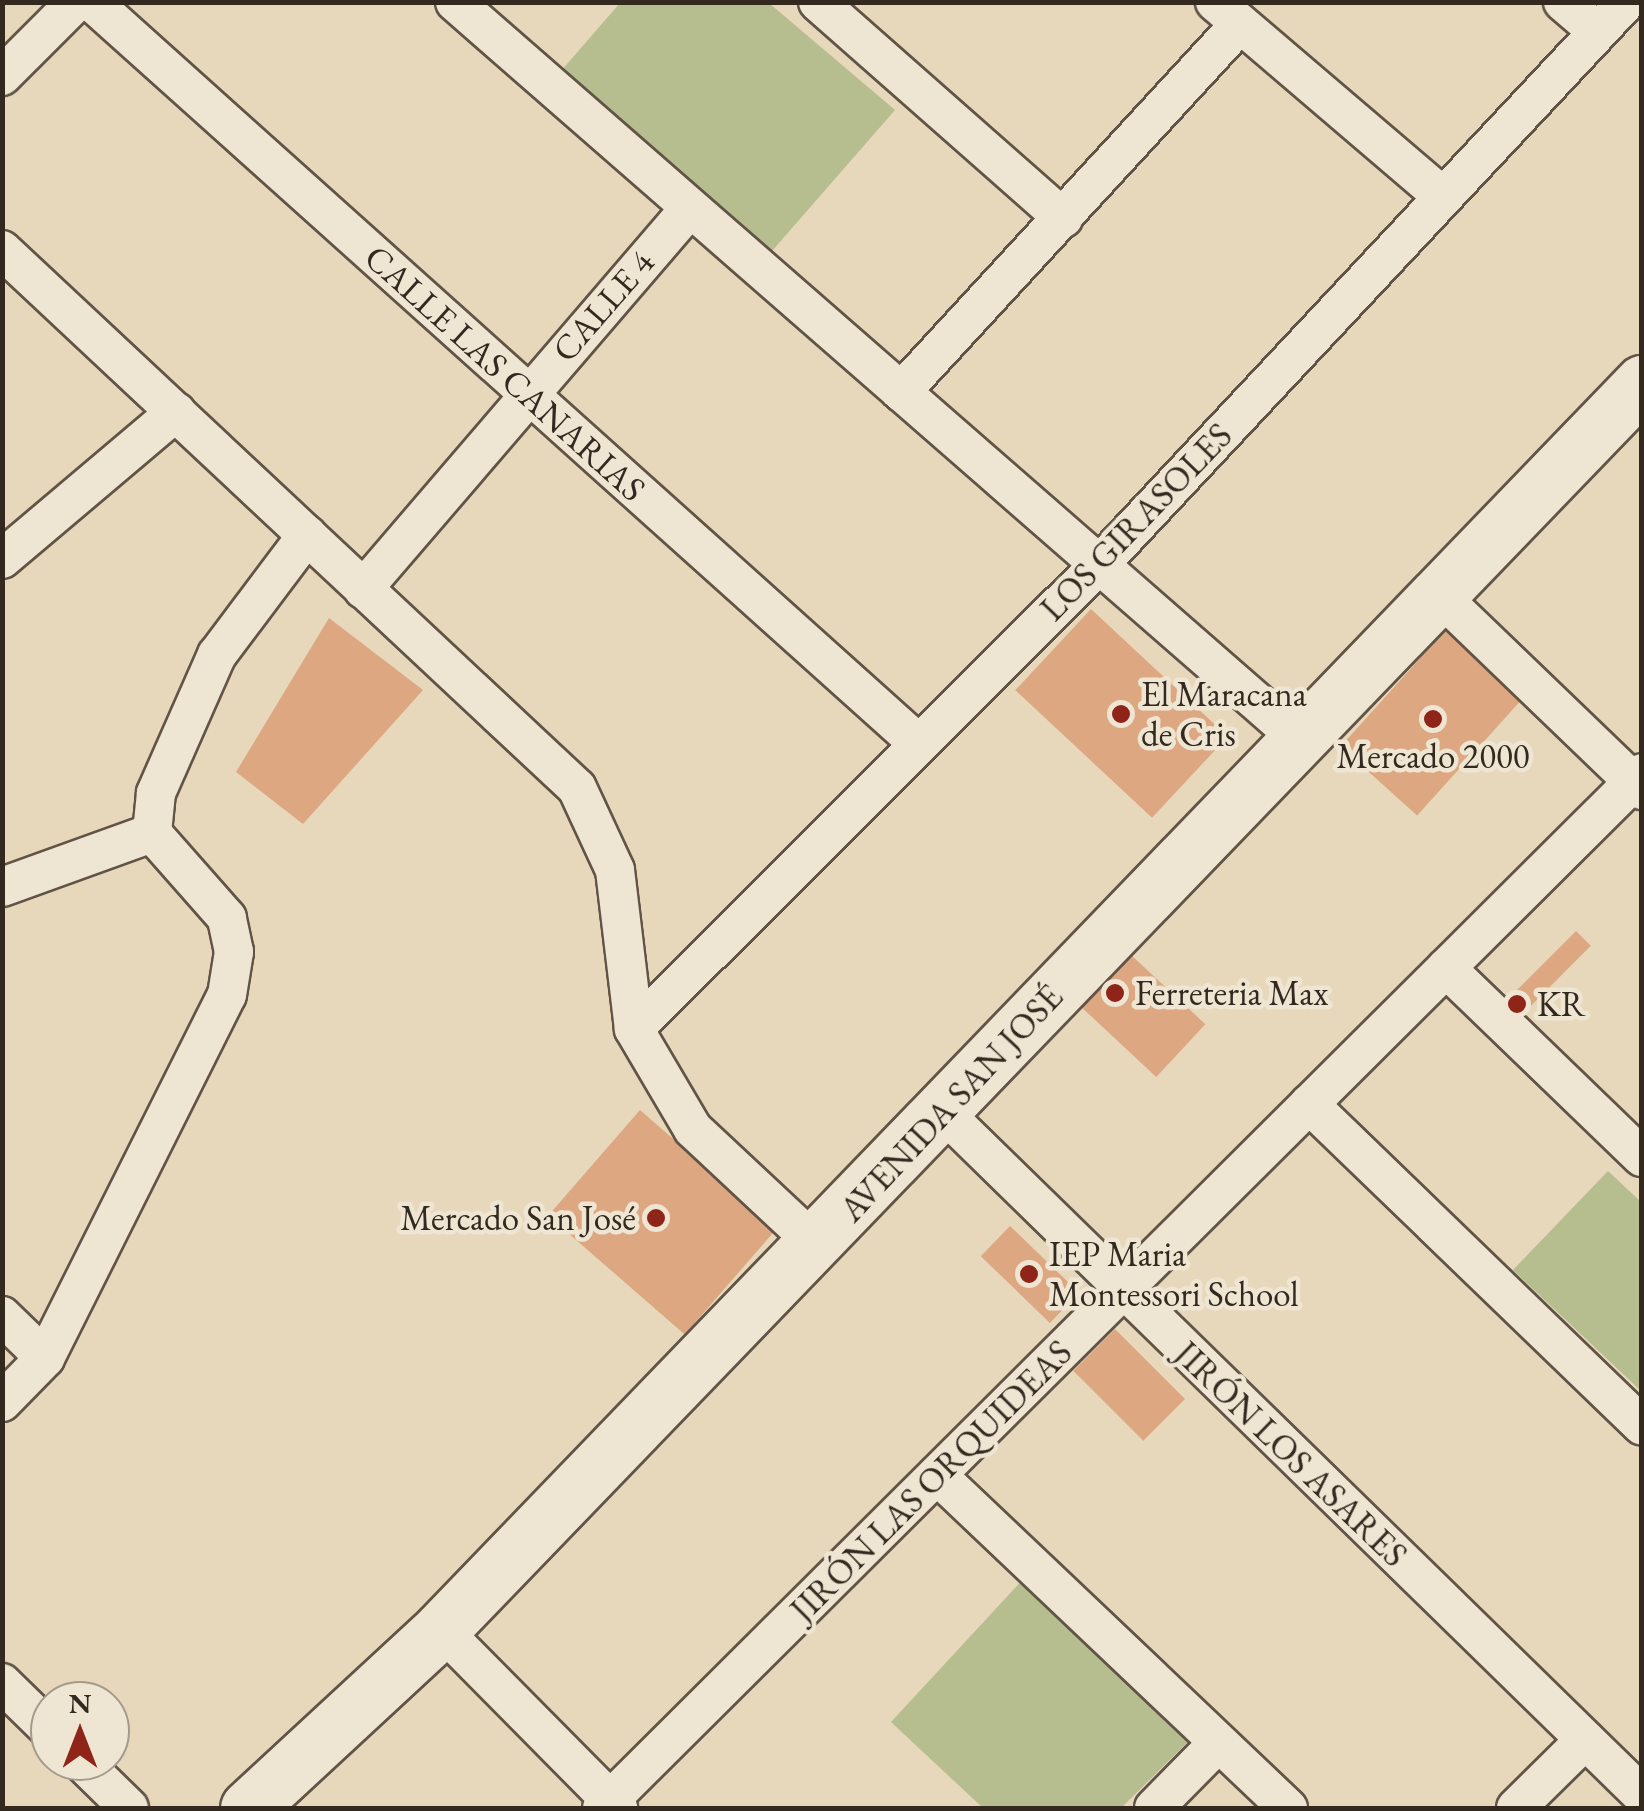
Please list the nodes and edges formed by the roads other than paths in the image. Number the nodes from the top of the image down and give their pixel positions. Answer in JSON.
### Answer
{"nodes":[{"id":1,"x":76,"y":2,"type":"edge"},
{"id":2,"x":92,"y":2,"type":"edge"},
{"id":3,"x":455,"y":2,"type":"edge"},
{"id":4,"x":818,"y":2,"type":"edge"},
{"id":5,"x":1563,"y":2,"type":"edge"},
{"id":6,"x":1626,"y":2,"type":"edge"},
{"id":7,"x":1228,"y":13,"type":"edge"},
{"id":8,"x":1597,"y":31,"type":"junction"},
{"id":9,"x":2,"y":76,"type":"edge"},
{"id":10,"x":1442,"y":196,"type":"junction"},
{"id":11,"x":690,"y":208,"type":"junction"},
{"id":12,"x":1063,"y":218,"type":"junction"},
{"id":13,"x":2,"y":250,"type":"edge"},
{"id":14,"x":1642,"y":383,"type":"edge"},
{"id":15,"x":527,"y":392,"type":"junction"},
{"id":16,"x":900,"y":392,"type":"junction"},
{"id":17,"x":176,"y":412,"type":"junction"},
{"id":18,"x":306,"y":535,"type":"junction"},
{"id":19,"x":2,"y":559,"type":"edge"},
{"id":20,"x":1099,"y":564,"type":"junction"},
{"id":21,"x":362,"y":589,"type":"junction"},
{"id":22,"x":1435,"y":591,"type":"junction"},
{"id":23,"x":1297,"y":736,"type":"junction"},
{"id":24,"x":918,"y":743,"type":"junction"},
{"id":25,"x":1638,"y":781,"type":"edge"},
{"id":26,"x":152,"y":834,"type":"junction"},
{"id":27,"x":2,"y":887,"type":"edge"},
{"id":28,"x":1446,"y":968,"type":"junction"},
{"id":29,"x":634,"y":1029,"type":"junction"},
{"id":30,"x":1309,"y":1104,"type":"junction"},
{"id":31,"x":943,"y":1112,"type":"junction"},
{"id":32,"x":1642,"y":1157,"type":"edge"},
{"id":33,"x":817,"y":1245,"type":"junction"},
{"id":34,"x":1122,"y":1290,"type":"junction"},
{"id":35,"x":2,"y":1316,"type":"edge"},
{"id":36,"x":45,"y":1358,"type":"junction"},
{"id":37,"x":2,"y":1402,"type":"edge"},
{"id":38,"x":1642,"y":1426,"type":"edge"},
{"id":39,"x":937,"y":1475,"type":"junction"},
{"id":40,"x":442,"y":1629,"type":"junction"},
{"id":41,"x":2,"y":1683,"type":"edge"},
{"id":42,"x":30,"y":1710,"type":"edge"},
{"id":43,"x":1585,"y":1740,"type":"junction"},
{"id":44,"x":1218,"y":1743,"type":"junction"},
{"id":45,"x":101,"y":1781,"type":"edge"},
{"id":46,"x":1642,"y":1795,"type":"edge"},
{"id":47,"x":610,"y":1806,"type":"edge"},
{"id":48,"x":129,"y":1808,"type":"edge"},
{"id":49,"x":248,"y":1808,"type":"edge"},
{"id":50,"x":1154,"y":1808,"type":"edge"},
{"id":51,"x":1288,"y":1808,"type":"edge"},
{"id":52,"x":1516,"y":1808,"type":"edge"}],
"edges":[{"from":1,"to":9,"type":"street"},
{"from":2,"to":15,"type":"street","name":"CALLE LAS CANARIAS"},
{"from":3,"to":11,"type":"street"},
{"from":4,"to":12,"type":"street"},
{"from":5,"to":8,"type":"street"},
{"from":6,"to":8,"type":"street","name":"LOS GIRASOLES"},
{"from":7,"to":10,"type":"street"},
{"from":7,"to":12,"type":"street"},
{"from":8,"to":10,"type":"street","name":"LOS GIRASOLES"},
{"from":10,"to":20,"type":"street","name":"LOS GIRASOLES"},
{"from":11,"to":15,"type":"street","name":"CALLE 4"},
{"from":11,"to":16,"type":"street"},
{"from":12,"to":16,"type":"street"},
{"from":13,"to":17,"type":"street"},
{"from":14,"to":22,"type":"street","name":"AVENIDA SAN JOSÉ"},
{"from":15,"to":21,"type":"street","name":"CALLE 4"},
{"from":15,"to":24,"type":"street","name":"CALLE LAS CANARIAS"},
{"from":16,"to":20,"type":"street"},
{"from":17,"to":18,"type":"street"},
{"from":17,"to":19,"type":"street"},
{"from":18,"to":21,"type":"street"},
{"from":18,"to":26,"type":"street"},
{"from":20,"to":23,"type":"street"},
{"from":20,"to":24,"type":"street","name":"LOS GIRASOLES"},
{"from":21,"to":29,"type":"street"},
{"from":22,"to":23,"type":"street","name":"AVENIDA SAN JOSÉ"},
{"from":22,"to":25,"type":"street"},
{"from":23,"to":31,"type":"street","name":"AVENIDA SAN JOSÉ"},
{"from":24,"to":29,"type":"street","name":"LOS GIRASOLES"},
{"from":25,"to":28,"type":"street","name":"JIRÓN LAS ORQUIDEAS"},
{"from":26,"to":27,"type":"street"},
{"from":26,"to":36,"type":"street"},
{"from":28,"to":30,"type":"street","name":"JIRÓN LAS ORQUIDEAS"},
{"from":28,"to":32,"type":"street"},
{"from":29,"to":33,"type":"street"},
{"from":30,"to":34,"type":"street","name":"JIRÓN LAS ORQUIDEAS"},
{"from":30,"to":38,"type":"street"},
{"from":31,"to":33,"type":"street","name":"AVENIDA SAN JOSÉ"},
{"from":31,"to":34,"type":"street","name":"JIRÓN LOS ASARES"},
{"from":33,"to":40,"type":"street","name":"AVENIDA SAN JOSÉ"},
{"from":34,"to":39,"type":"street","name":"JIRÓN LAS ORQUIDEAS"},
{"from":34,"to":43,"type":"street","name":"JIRÓN LOS ASARES"},
{"from":35,"to":36,"type":"street"},
{"from":36,"to":37,"type":"street"},
{"from":39,"to":44,"type":"street"},
{"from":39,"to":47,"type":"street","name":"JIRÓN LAS ORQUIDEAS"},
{"from":40,"to":47,"type":"street"},
{"from":40,"to":49,"type":"street","name":"AVENIDA SAN JOSÉ"},
{"from":41,"to":42,"type":"street"},
{"from":43,"to":46,"type":"street","name":"JIRÓN LOS ASARES"},
{"from":43,"to":52,"type":"street"},
{"from":44,"to":50,"type":"street"},
{"from":44,"to":51,"type":"street"},
{"from":45,"to":48,"type":"street"}]}
